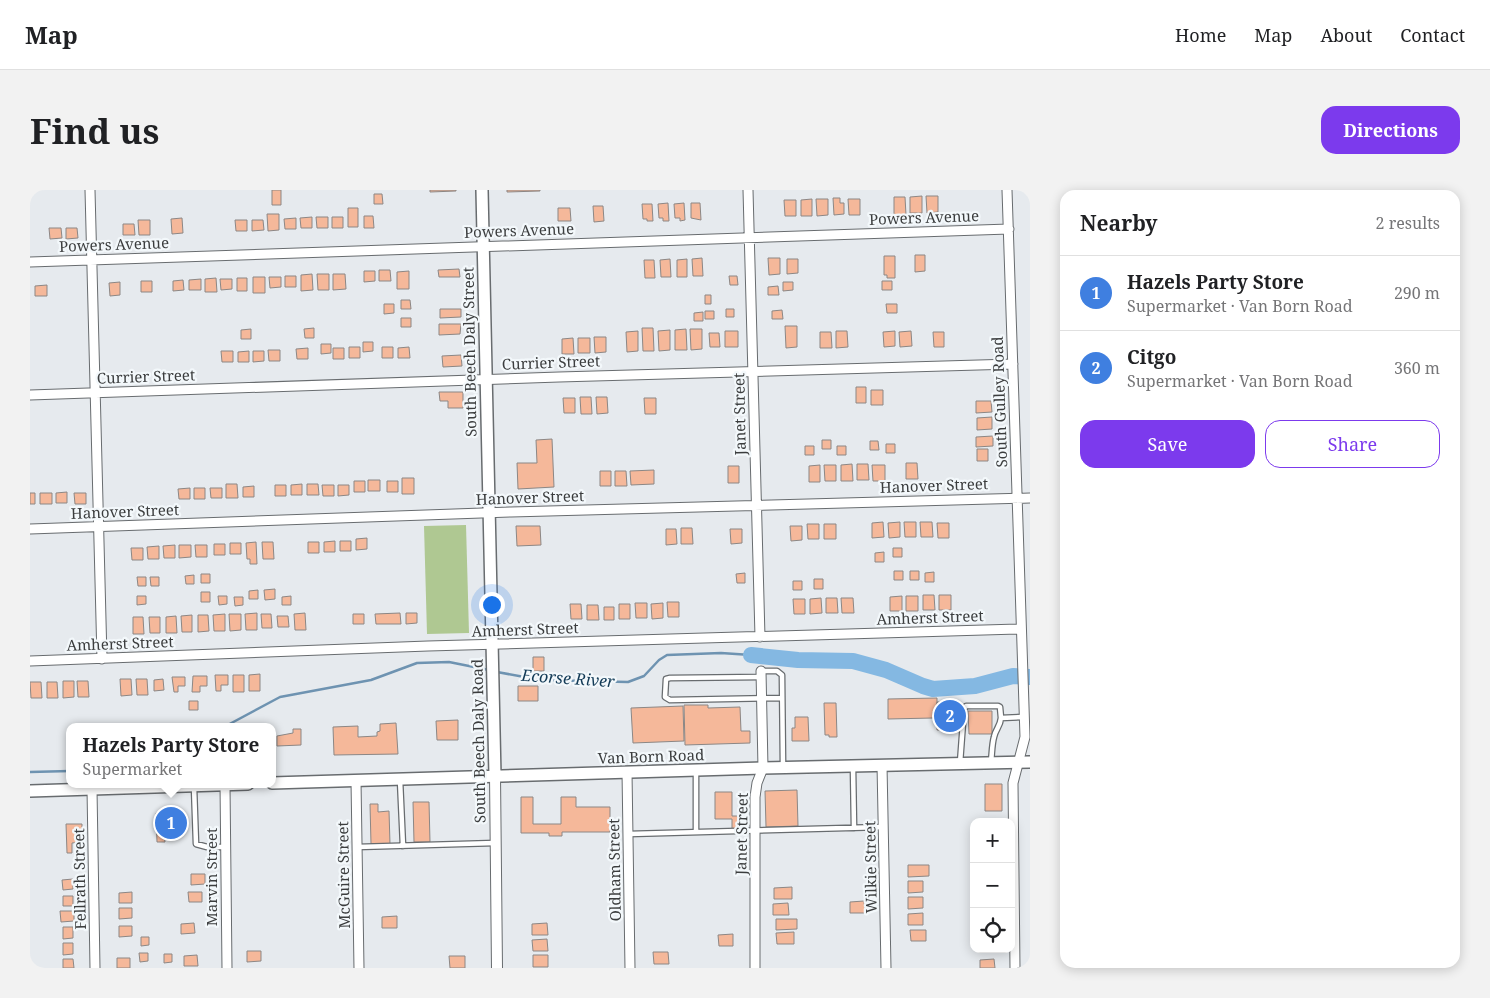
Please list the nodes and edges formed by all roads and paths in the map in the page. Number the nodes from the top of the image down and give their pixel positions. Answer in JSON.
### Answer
{"nodes":[{"id":1,"x":90,"y":190,"type":"edge"},
{"id":2,"x":482,"y":190,"type":"edge"},
{"id":3,"x":748,"y":190,"type":"edge"},
{"id":4,"x":1008,"y":190,"type":"edge"},
{"id":5,"x":1009,"y":229,"type":"junction"},
{"id":6,"x":750,"y":238,"type":"junction"},
{"id":7,"x":483,"y":246,"type":"junction"},
{"id":8,"x":92,"y":260,"type":"junction"},
{"id":9,"x":30,"y":262,"type":"edge"},
{"id":10,"x":1013,"y":364,"type":"junction"},
{"id":11,"x":753,"y":371,"type":"junction"},
{"id":12,"x":485,"y":379,"type":"junction"},
{"id":13,"x":95,"y":393,"type":"junction"},
{"id":14,"x":30,"y":395,"type":"edge"},
{"id":15,"x":1017,"y":498,"type":"junction"},
{"id":16,"x":1030,"y":498,"type":"edge"},
{"id":17,"x":756,"y":505,"type":"junction"},
{"id":18,"x":488,"y":512,"type":"junction"},
{"id":19,"x":98,"y":526,"type":"junction"},
{"id":20,"x":30,"y":529,"type":"edge"},
{"id":21,"x":1021,"y":630,"type":"junction"},
{"id":22,"x":760,"y":637,"type":"junction"},
{"id":23,"x":492,"y":644,"type":"junction"},
{"id":24,"x":102,"y":658,"type":"junction"},
{"id":25,"x":30,"y":661,"type":"edge"},
{"id":26,"x":761,"y":674,"type":"junction"},
{"id":27,"x":1025,"y":689,"type":"edge"},
{"id":28,"x":782,"y":698,"type":"junction"},
{"id":29,"x":762,"y":699,"type":"junction"},
{"id":30,"x":1024,"y":717,"type":"junction"},
{"id":31,"x":1001,"y":718,"type":"junction"},
{"id":32,"x":991,"y":762,"type":"junction"},
{"id":33,"x":1024,"y":762,"type":"edge"},
{"id":34,"x":960,"y":763,"type":"junction"},
{"id":35,"x":882,"y":765,"type":"junction"},
{"id":36,"x":853,"y":766,"type":"junction"},
{"id":37,"x":783,"y":767,"type":"junction"},
{"id":38,"x":763,"y":768,"type":"junction"},
{"id":39,"x":696,"y":770,"type":"junction"},
{"id":40,"x":627,"y":772,"type":"junction"},
{"id":41,"x":495,"y":776,"type":"junction"},
{"id":42,"x":400,"y":779,"type":"junction"},
{"id":43,"x":356,"y":781,"type":"junction"},
{"id":44,"x":276,"y":784,"type":"edge"},
{"id":45,"x":126,"y":788,"type":"edge"},
{"id":46,"x":194,"y":788,"type":"edge"},
{"id":47,"x":225,"y":788,"type":"edge"},
{"id":48,"x":92,"y":789,"type":"junction"},
{"id":49,"x":30,"y":791,"type":"edge"},
{"id":50,"x":884,"y":827,"type":"junction"},
{"id":51,"x":854,"y":828,"type":"junction"},
{"id":52,"x":755,"y":831,"type":"junction"},
{"id":53,"x":696,"y":832,"type":"junction"},
{"id":54,"x":629,"y":834,"type":"junction"},
{"id":55,"x":496,"y":843,"type":"junction"},
{"id":56,"x":403,"y":846,"type":"junction"},
{"id":57,"x":226,"y":847,"type":"junction"},
{"id":58,"x":357,"y":847,"type":"junction"},
{"id":59,"x":94,"y":968,"type":"edge"},
{"id":60,"x":227,"y":968,"type":"edge"},
{"id":61,"x":359,"y":968,"type":"edge"},
{"id":62,"x":498,"y":968,"type":"edge"},
{"id":63,"x":630,"y":968,"type":"edge"},
{"id":64,"x":755,"y":968,"type":"edge"},
{"id":65,"x":886,"y":968,"type":"edge"},
{"id":66,"x":1015,"y":968,"type":"edge"}],
"edges":[{"from":1,"to":8,"type":"street"},
{"from":2,"to":7,"type":"main road","name":"South Beech Daly Street"},
{"from":3,"to":6,"type":"street","name":"Janet Street"},
{"from":4,"to":5,"type":"street","name":"South Gulley Road"},
{"from":5,"to":6,"type":"street","name":"Powers Avenue"},
{"from":5,"to":10,"type":"street","name":"South Gulley Road"},
{"from":6,"to":7,"type":"street","name":"Powers Avenue"},
{"from":6,"to":11,"type":"street","name":"Janet Street"},
{"from":7,"to":8,"type":"street","name":"Powers Avenue"},
{"from":7,"to":12,"type":"main road","name":"South Beech Daly Street"},
{"from":8,"to":9,"type":"street","name":"Powers Avenue"},
{"from":8,"to":13,"type":"street"},
{"from":10,"to":11,"type":"street","name":"Currier Street"},
{"from":10,"to":15,"type":"street","name":"South Gulley Road"},
{"from":11,"to":12,"type":"street","name":"Currier Street"},
{"from":11,"to":17,"type":"street","name":"Janet Street"},
{"from":12,"to":13,"type":"street","name":"Currier Street"},
{"from":12,"to":18,"type":"main road","name":"South Beech Daly Street"},
{"from":13,"to":14,"type":"street","name":"Currier Street"},
{"from":13,"to":19,"type":"street"},
{"from":15,"to":16,"type":"street","name":"Hanover Street"},
{"from":15,"to":17,"type":"street","name":"Hanover Street"},
{"from":15,"to":21,"type":"street","name":"South Gulley Road"},
{"from":17,"to":18,"type":"street","name":"Hanover Street"},
{"from":17,"to":22,"type":"street","name":"Janet Street"},
{"from":18,"to":19,"type":"street","name":"Hanover Street"},
{"from":18,"to":23,"type":"main road","name":"South Beech Daly Road"},
{"from":19,"to":20,"type":"street","name":"Hanover Street"},
{"from":19,"to":24,"type":"street"},
{"from":21,"to":22,"type":"street","name":"Amherst Street"},
{"from":21,"to":27,"type":"street","name":"South Gulley Road"},
{"from":22,"to":23,"type":"street","name":"Amherst Street"},
{"from":23,"to":24,"type":"street","name":"Amherst Street"},
{"from":23,"to":41,"type":"main road","name":"South Beech Daly Road"},
{"from":24,"to":25,"type":"street","name":"Amherst Street"},
{"from":26,"to":28,"type":"lane"},
{"from":26,"to":29,"type":"street","name":"Janet Street"},
{"from":26,"to":29,"type":"lane"},
{"from":27,"to":30,"type":"street","name":"South Gulley Road"},
{"from":28,"to":29,"type":"lane"},
{"from":28,"to":37,"type":"lane"},
{"from":29,"to":38,"type":"street","name":"Janet Street"},
{"from":30,"to":31,"type":"lane"},
{"from":30,"to":33,"type":"street","name":"South Gulley Road"},
{"from":31,"to":32,"type":"lane"},
{"from":31,"to":34,"type":"lane"},
{"from":32,"to":33,"type":"main road","name":"Van Born Road"},
{"from":32,"to":34,"type":"main road","name":"Van Born Road"},
{"from":33,"to":66,"type":"street","name":"South Gulley Road"},
{"from":34,"to":35,"type":"main road","name":"Van Born Road"},
{"from":35,"to":36,"type":"main road","name":"Van Born Road"},
{"from":35,"to":50,"type":"street","name":"Wilkie Street"},
{"from":36,"to":37,"type":"main road","name":"Van Born Road"},
{"from":36,"to":51,"type":"lane"},
{"from":37,"to":38,"type":"main road","name":"Van Born Road"},
{"from":38,"to":39,"type":"main road","name":"Van Born Road"},
{"from":38,"to":52,"type":"street","name":"Janet Street"},
{"from":39,"to":40,"type":"main road","name":"Van Born Road"},
{"from":39,"to":53,"type":"lane"},
{"from":40,"to":41,"type":"main road","name":"Van Born Road"},
{"from":40,"to":54,"type":"street","name":"Oldham Street"},
{"from":41,"to":42,"type":"main road","name":"Van Born Road"},
{"from":41,"to":55,"type":"street","name":"South Beech Daly Road"},
{"from":42,"to":43,"type":"main road","name":"Van Born Road"},
{"from":42,"to":56,"type":"lane"},
{"from":43,"to":44,"type":"main road","name":"Van Born Road"},
{"from":43,"to":58,"type":"street","name":"McGuire Street"},
{"from":45,"to":48,"type":"main road"},
{"from":46,"to":57,"type":"lane"},
{"from":47,"to":57,"type":"street","name":"Marvin Street"},
{"from":48,"to":49,"type":"main road"},
{"from":48,"to":59,"type":"street","name":"Fellrath Street"},
{"from":50,"to":51,"type":"lane"},
{"from":50,"to":65,"type":"street","name":"Wilkie Street"},
{"from":51,"to":52,"type":"lane"},
{"from":52,"to":53,"type":"lane"},
{"from":52,"to":64,"type":"street","name":"Janet Street"},
{"from":53,"to":54,"type":"lane"},
{"from":54,"to":63,"type":"street","name":"Oldham Street"},
{"from":55,"to":56,"type":"lane"},
{"from":55,"to":62,"type":"street","name":"South Beech Daly Road"},
{"from":56,"to":58,"type":"lane"},
{"from":57,"to":60,"type":"street","name":"Marvin Street"},
{"from":58,"to":61,"type":"street","name":"McGuire Street"}]}
